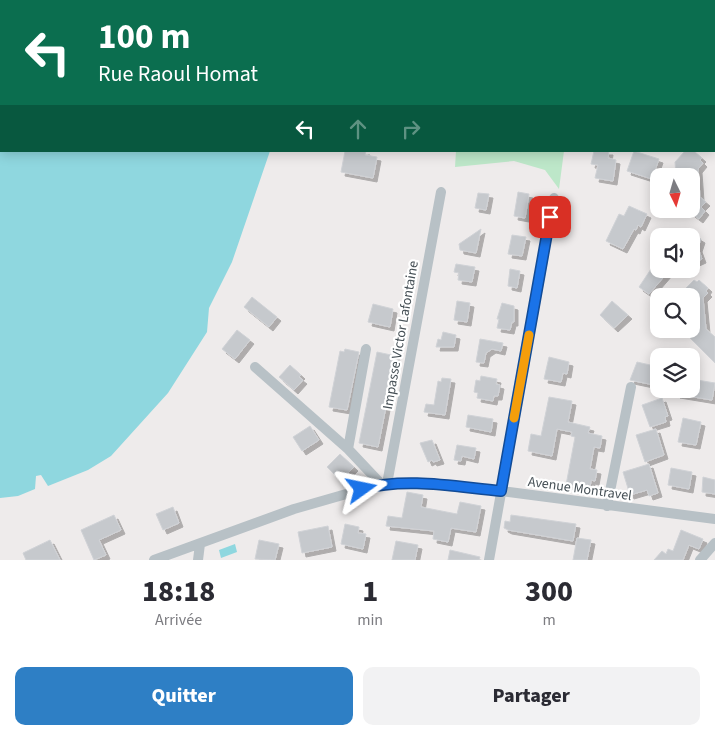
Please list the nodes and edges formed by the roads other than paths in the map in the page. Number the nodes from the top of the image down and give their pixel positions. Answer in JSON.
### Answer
{"nodes":[{"id":1,"x":441,"y":192,"type":"dead end"},
{"id":2,"x":554,"y":198,"type":"dead end"},
{"id":3,"x":366,"y":349,"type":"dead end"},
{"id":4,"x":255,"y":366,"type":"dead end"},
{"id":5,"x":631,"y":387,"type":"dead end"},
{"id":6,"x":348,"y":449,"type":"junction"},
{"id":7,"x":384,"y":484,"type":"junction"},
{"id":8,"x":501,"y":491,"type":"junction"},
{"id":9,"x":607,"y":506,"type":"junction"},
{"id":10,"x":715,"y":519,"type":"edge"},
{"id":11,"x":715,"y":543,"type":"edge"},
{"id":12,"x":200,"y":544,"type":"junction"},
{"id":13,"x":154,"y":560,"type":"edge"},
{"id":14,"x":198,"y":560,"type":"edge"},
{"id":15,"x":489,"y":560,"type":"edge"},
{"id":16,"x":700,"y":560,"type":"edge"}],
"edges":[{"from":1,"to":7,"type":"street","name":"Impasse Victor Lafontaine"},
{"from":2,"to":8,"type":"street"},
{"from":3,"to":6,"type":"street"},
{"from":4,"to":6,"type":"street"},
{"from":5,"to":9,"type":"street"},
{"from":6,"to":7,"type":"street"},
{"from":7,"to":8,"type":"street","name":"Avenue Montravel"},
{"from":7,"to":12,"type":"street","name":"Avenue Montravel"},
{"from":8,"to":9,"type":"street","name":"Avenue Montravel"},
{"from":8,"to":15,"type":"street"},
{"from":9,"to":10,"type":"street","name":"Avenue Montravel"},
{"from":11,"to":16,"type":"street"},
{"from":12,"to":13,"type":"street","name":"Avenue Montravel"},
{"from":12,"to":14,"type":"street"}]}
